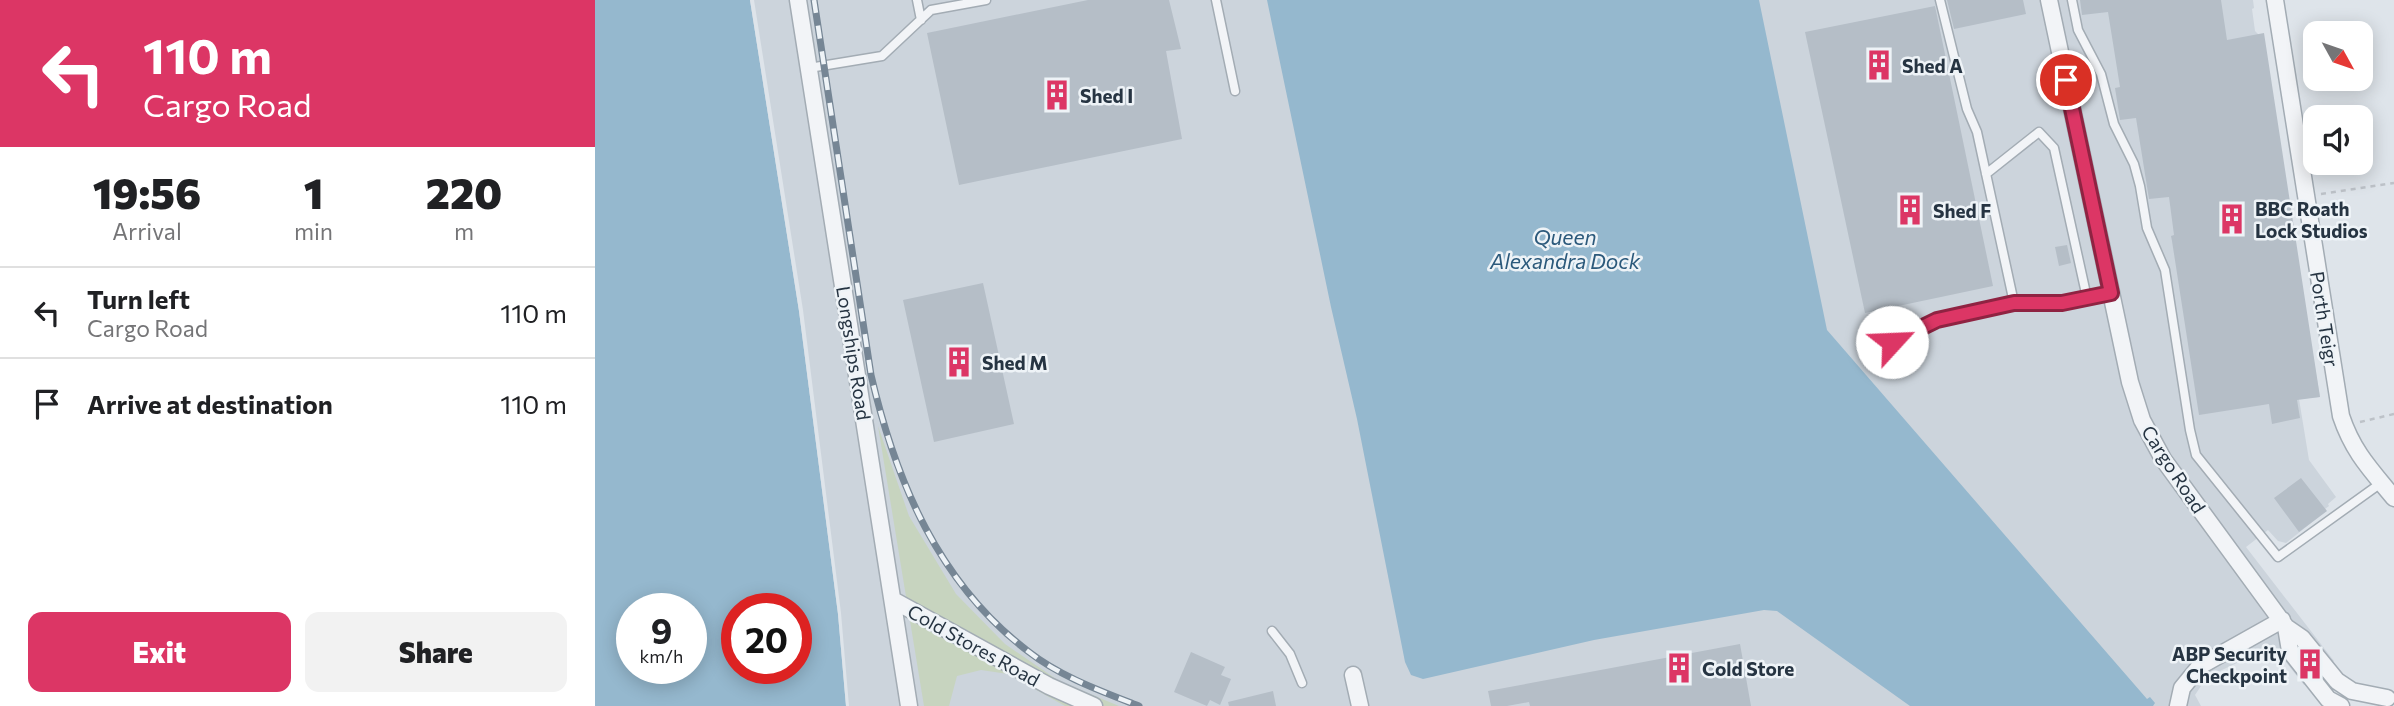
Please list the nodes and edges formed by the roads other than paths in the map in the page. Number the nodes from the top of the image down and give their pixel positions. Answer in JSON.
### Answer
{"nodes":[{"id":1,"x":798,"y":0,"type":"edge"},
{"id":2,"x":917,"y":0,"type":"edge"},
{"id":3,"x":986,"y":0,"type":"edge"},
{"id":4,"x":1216,"y":0,"type":"edge"},
{"id":5,"x":1940,"y":0,"type":"edge"},
{"id":6,"x":2049,"y":0,"type":"edge"},
{"id":7,"x":2072,"y":0,"type":"edge"},
{"id":8,"x":2275,"y":0,"type":"edge"},
{"id":9,"x":921,"y":19,"type":"junction"},
{"id":10,"x":809,"y":68,"type":"junction"},
{"id":11,"x":1235,"y":92,"type":"dead end"},
{"id":12,"x":1986,"y":174,"type":"junction"},
{"id":13,"x":2111,"y":293,"type":"junction"},
{"id":14,"x":2087,"y":298,"type":"junction"},
{"id":15,"x":2014,"y":303,"type":"junction"},
{"id":16,"x":1892,"y":342,"type":"dead end"},
{"id":17,"x":2381,"y":484,"type":"junction"},
{"id":18,"x":2394,"y":498,"type":"edge"},
{"id":19,"x":893,"y":600,"type":"junction"},
{"id":20,"x":2284,"y":623,"type":"junction"},
{"id":21,"x":1272,"y":631,"type":"dead end"},
{"id":22,"x":1353,"y":675,"type":"dead end"},
{"id":23,"x":1302,"y":683,"type":"dead end"},
{"id":24,"x":2388,"y":699,"type":"edge"},
{"id":25,"x":2335,"y":704,"type":"edge"},
{"id":26,"x":909,"y":706,"type":"edge"},
{"id":27,"x":1094,"y":706,"type":"edge"},
{"id":28,"x":1360,"y":706,"type":"edge"},
{"id":29,"x":2178,"y":706,"type":"edge"}],
"edges":[{"from":1,"to":10,"type":"street","name":"Longships Road"},
{"from":2,"to":9,"type":"lane"},
{"from":3,"to":9,"type":"lane"},
{"from":4,"to":11,"type":"lane"},
{"from":5,"to":12,"type":"lane"},
{"from":6,"to":13,"type":"street","name":"Cargo Road"},
{"from":7,"to":17,"type":"lane"},
{"from":8,"to":17,"type":"street","name":"Porth Teigr"},
{"from":9,"to":10,"type":"lane"},
{"from":10,"to":19,"type":"street","name":"Longships Road"},
{"from":12,"to":14,"type":"lane"},
{"from":12,"to":15,"type":"lane"},
{"from":13,"to":14,"type":"lane"},
{"from":13,"to":20,"type":"street","name":"Cargo Road"},
{"from":14,"to":15,"type":"lane"},
{"from":15,"to":16,"type":"lane"},
{"from":17,"to":18,"type":"street","name":"Porth Teigr"},
{"from":19,"to":26,"type":"street","name":"Longships Road"},
{"from":19,"to":27,"type":"street","name":"Cold Stores Road"},
{"from":20,"to":24,"type":"street"},
{"from":20,"to":25,"type":"street"},
{"from":20,"to":29,"type":"street"},
{"from":21,"to":23,"type":"lane"},
{"from":22,"to":28,"type":"street"}]}
